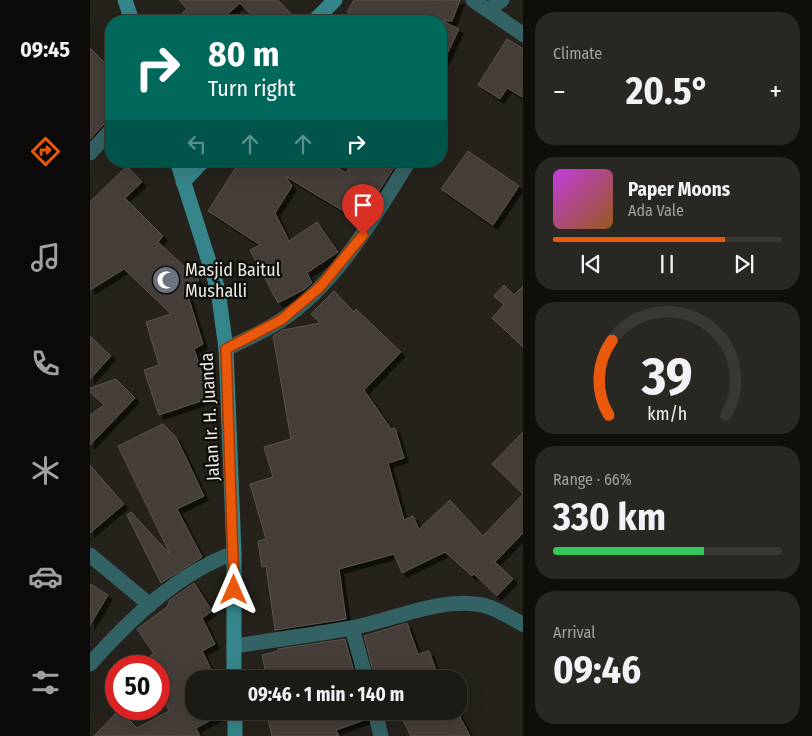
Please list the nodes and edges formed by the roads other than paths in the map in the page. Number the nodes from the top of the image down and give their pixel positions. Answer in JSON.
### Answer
{"nodes":[{"id":1,"x":125,"y":0,"type":"edge"},
{"id":2,"x":335,"y":0,"type":"edge"},
{"id":3,"x":473,"y":0,"type":"edge"},
{"id":4,"x":502,"y":0,"type":"edge"},
{"id":5,"x":488,"y":10,"type":"junction"},
{"id":6,"x":130,"y":15,"type":"edge"},
{"id":7,"x":320,"y":15,"type":"edge"},
{"id":8,"x":523,"y":36,"type":"edge"},
{"id":9,"x":105,"y":137,"type":"edge"},
{"id":10,"x":90,"y":153,"type":"edge"},
{"id":11,"x":179,"y":167,"type":"edge"},
{"id":12,"x":197,"y":167,"type":"edge"},
{"id":13,"x":405,"y":167,"type":"edge"},
{"id":14,"x":183,"y":182,"type":"junction"},
{"id":15,"x":226,"y":349,"type":"junction"},
{"id":16,"x":234,"y":553,"type":"junction"},
{"id":17,"x":90,"y":555,"type":"edge"},
{"id":18,"x":150,"y":605,"type":"junction"},
{"id":19,"x":523,"y":625,"type":"edge"},
{"id":20,"x":352,"y":628,"type":"junction"},
{"id":21,"x":234,"y":646,"type":"junction"},
{"id":22,"x":90,"y":664,"type":"edge"},
{"id":23,"x":234,"y":670,"type":"edge"},
{"id":24,"x":364,"y":670,"type":"edge"},
{"id":25,"x":235,"y":720,"type":"edge"},
{"id":26,"x":377,"y":720,"type":"edge"},
{"id":27,"x":235,"y":736,"type":"edge"},
{"id":28,"x":381,"y":736,"type":"edge"}],
"edges":[{"from":1,"to":6,"type":"main road"},
{"from":2,"to":7,"type":"main road"},
{"from":3,"to":5,"type":"street"},
{"from":4,"to":5,"type":"street"},
{"from":5,"to":8,"type":"street"},
{"from":9,"to":10,"type":"street"},
{"from":11,"to":14,"type":"main road","name":"Jalan Ir. H. Juanda"},
{"from":12,"to":14,"type":"main road"},
{"from":13,"to":15,"type":"street"},
{"from":14,"to":15,"type":"main road","name":"Jalan Ir. H. Juanda"},
{"from":15,"to":16,"type":"main road","name":"Jalan Ir. H. Juanda"},
{"from":16,"to":18,"type":"street"},
{"from":16,"to":21,"type":"main road","name":"Jalan Ir. H. Juanda"},
{"from":17,"to":18,"type":"street"},
{"from":18,"to":22,"type":"street"},
{"from":19,"to":20,"type":"street"},
{"from":20,"to":21,"type":"street"},
{"from":20,"to":24,"type":"street"},
{"from":21,"to":23,"type":"main road","name":"Jalan Ir. H. Juanda"},
{"from":25,"to":27,"type":"main road"},
{"from":26,"to":28,"type":"street"}]}
